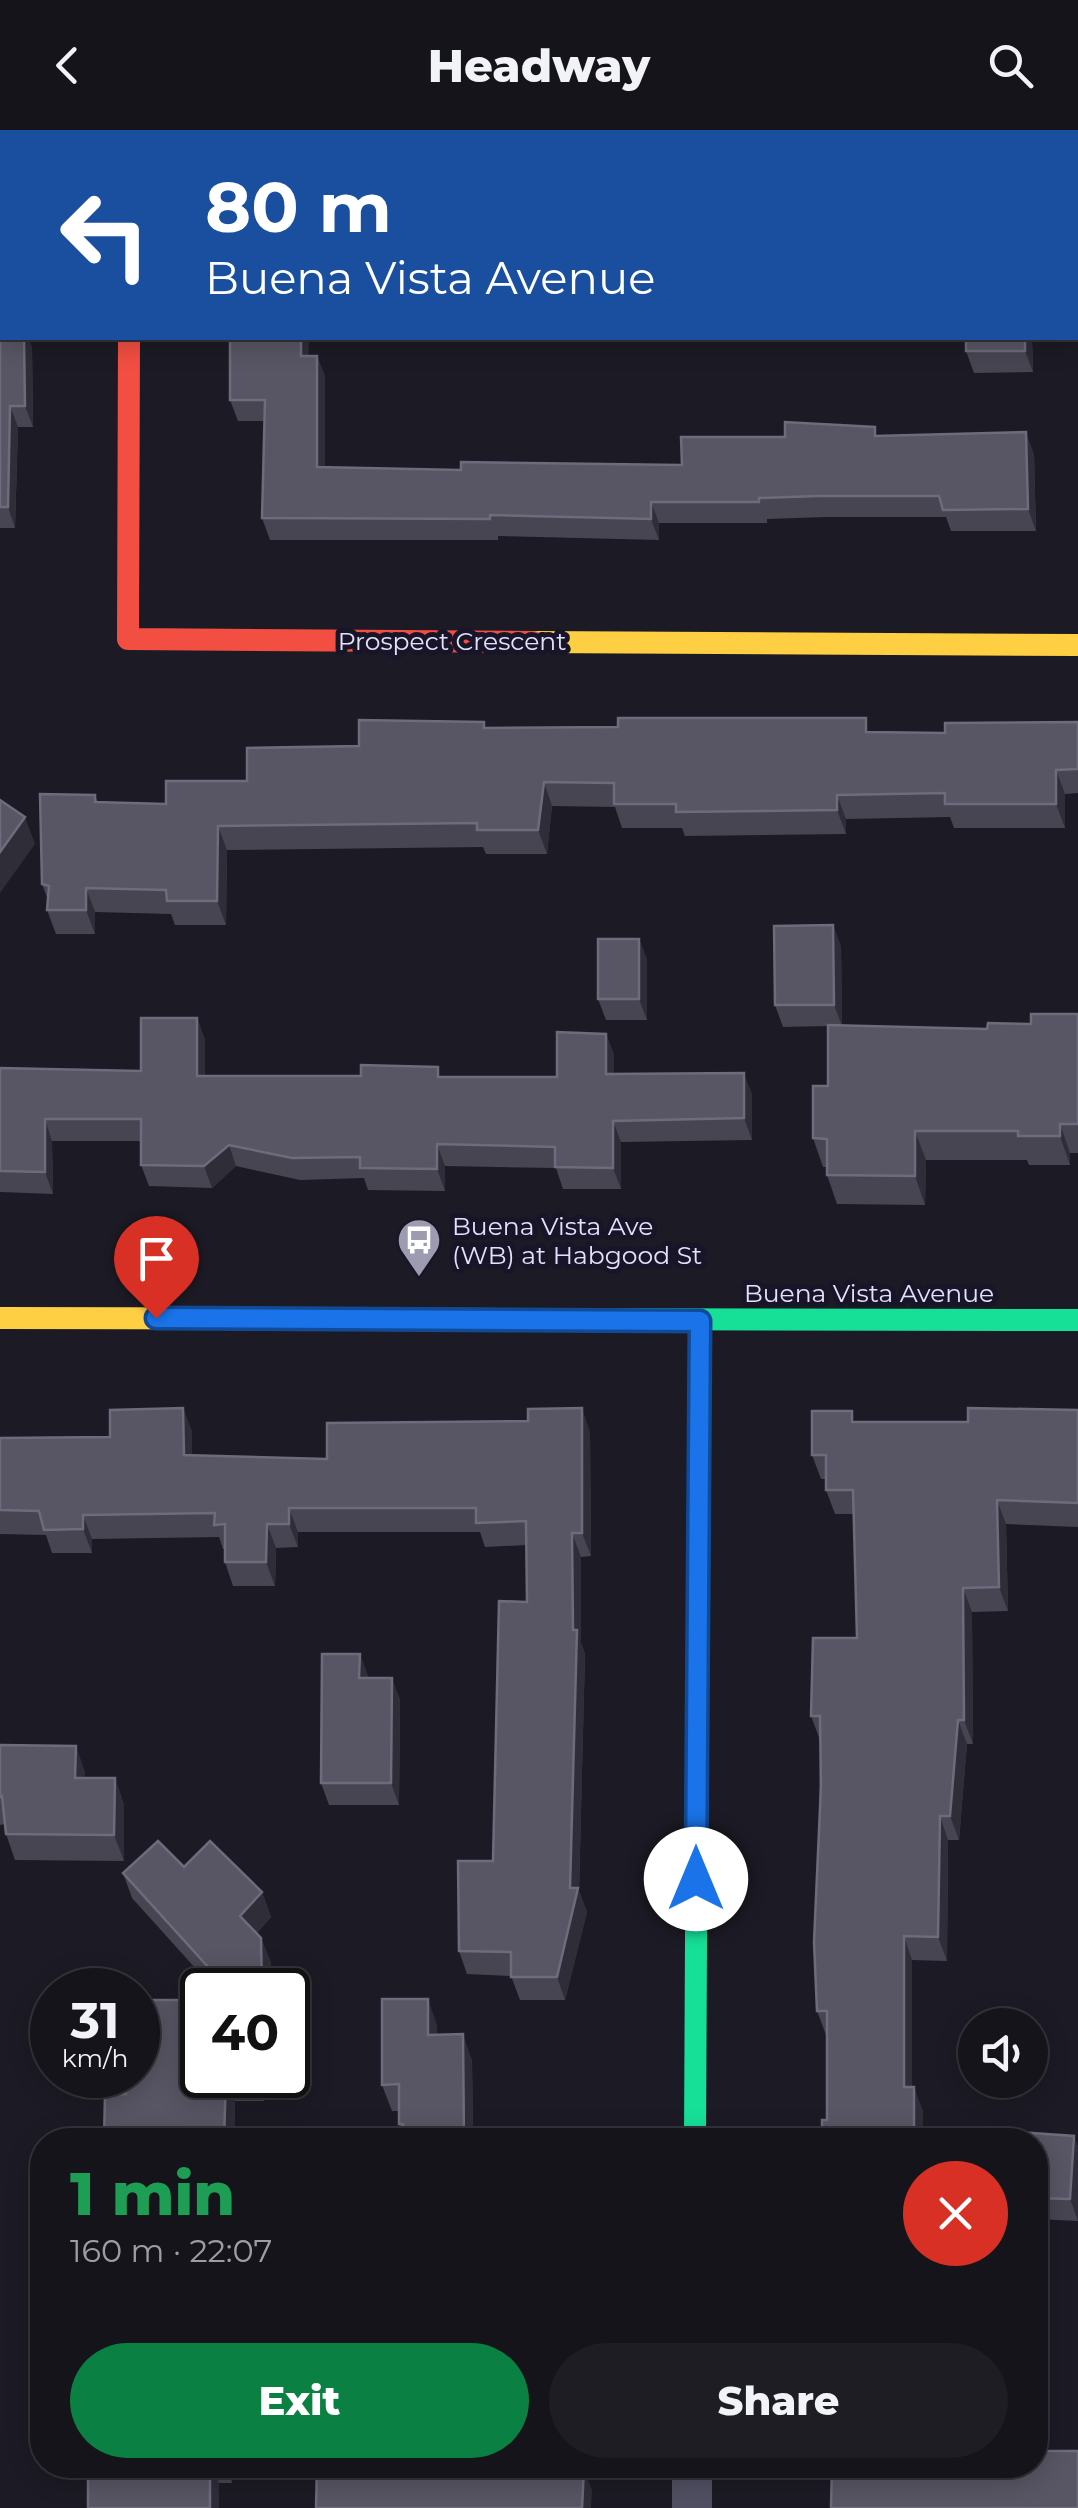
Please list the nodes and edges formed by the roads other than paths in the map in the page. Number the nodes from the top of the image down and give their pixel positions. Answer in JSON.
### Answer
{"nodes":[{"id":1,"x":129,"y":340,"type":"edge"},
{"id":2,"x":1078,"y":645,"type":"edge"},
{"id":3,"x":0,"y":1318,"type":"edge"},
{"id":4,"x":1078,"y":1320,"type":"edge"},
{"id":5,"x":700,"y":1321,"type":"junction"},
{"id":6,"x":695,"y":2128,"type":"edge"},
{"id":7,"x":692,"y":2478,"type":"edge"},
{"id":8,"x":692,"y":2508,"type":"edge"}],
"edges":[{"from":1,"to":2,"type":"street","name":"Prospect Crescent"},
{"from":3,"to":5,"type":"street","name":"Buena Vista Avenue"},
{"from":4,"to":5,"type":"street","name":"Buena Vista Avenue"},
{"from":5,"to":6,"type":"street"},
{"from":7,"to":8,"type":"street"}]}
